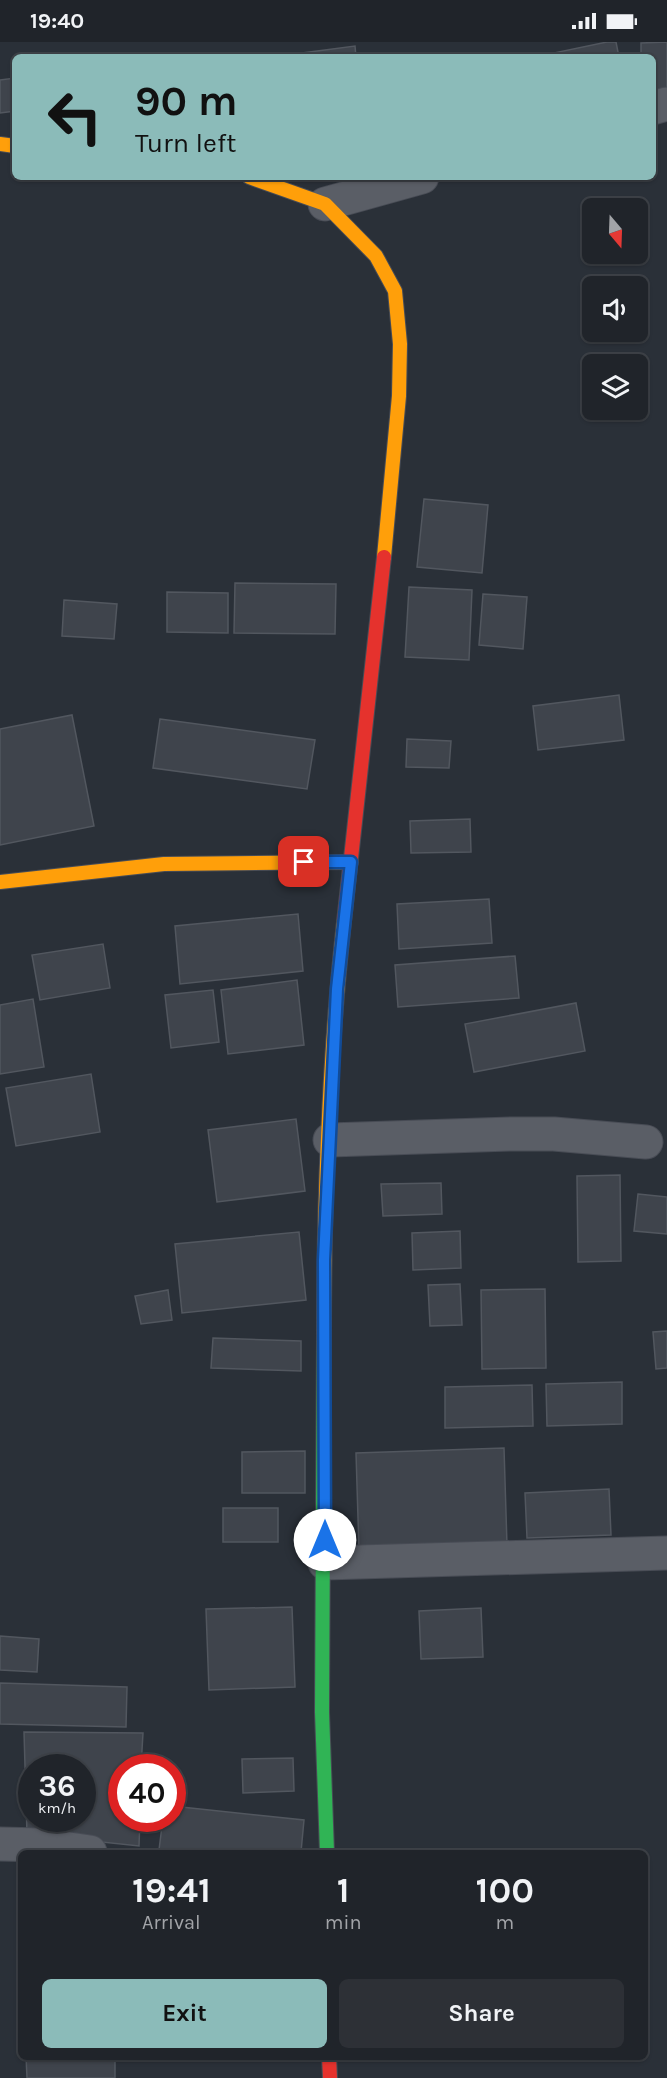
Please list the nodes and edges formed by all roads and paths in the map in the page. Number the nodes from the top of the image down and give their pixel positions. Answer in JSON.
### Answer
{"nodes":[{"id":1,"x":259,"y":180,"type":"edge"},
{"id":2,"x":411,"y":180,"type":"edge"},
{"id":3,"x":325,"y":204,"type":"junction"},
{"id":4,"x":351,"y":862,"type":"junction"},
{"id":5,"x":0,"y":882,"type":"edge"},
{"id":6,"x":330,"y":1140,"type":"junction"},
{"id":7,"x":646,"y":1142,"type":"dead end"},
{"id":8,"x":667,"y":1553,"type":"edge"},
{"id":9,"x":325,"y":1563,"type":"junction"},
{"id":10,"x":0,"y":1844,"type":"edge"},
{"id":11,"x":76,"y":1850,"type":"edge"},
{"id":12,"x":327,"y":1850,"type":"edge"},
{"id":13,"x":330,"y":2060,"type":"edge"},
{"id":14,"x":330,"y":2078,"type":"edge"}],
"edges":[{"from":1,"to":3,"type":"street"},
{"from":2,"to":3,"type":"street"},
{"from":3,"to":4,"type":"street"},
{"from":4,"to":5,"type":"street"},
{"from":4,"to":6,"type":"street"},
{"from":6,"to":7,"type":"street"},
{"from":6,"to":9,"type":"street"},
{"from":8,"to":9,"type":"street"},
{"from":9,"to":12,"type":"street"},
{"from":10,"to":11,"type":"street"},
{"from":13,"to":14,"type":"street"}]}
